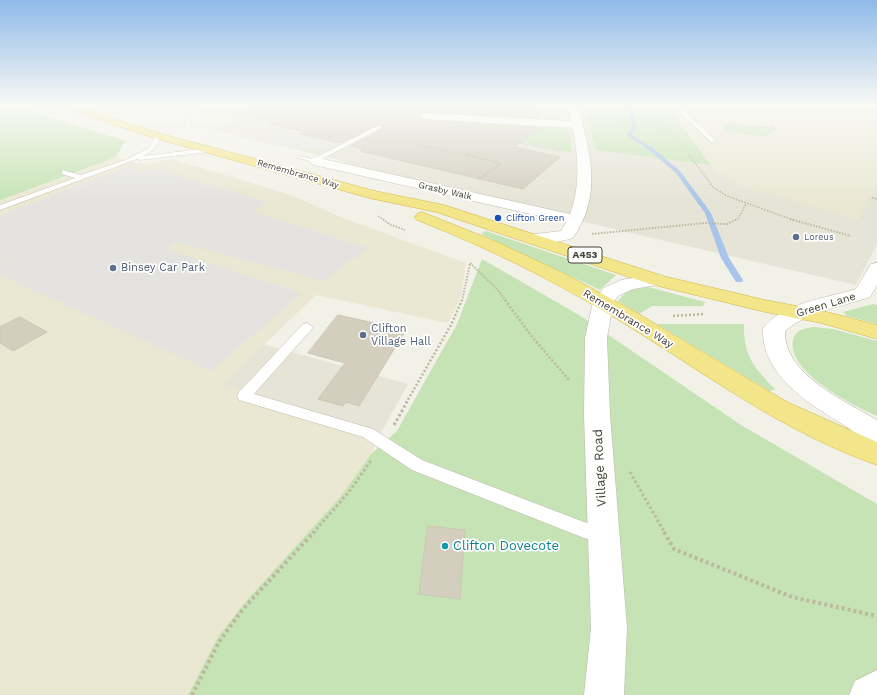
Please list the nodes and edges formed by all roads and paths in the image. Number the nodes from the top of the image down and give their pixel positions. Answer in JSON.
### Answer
{"nodes":[{"id":1,"x":157,"y":137,"type":"edge"},
{"id":2,"x":163,"y":137,"type":"edge"},
{"id":3,"x":356,"y":137,"type":"edge"},
{"id":4,"x":431,"y":137,"type":"edge"},
{"id":5,"x":580,"y":137,"type":"edge"},
{"id":6,"x":670,"y":137,"type":"edge"},
{"id":7,"x":708,"y":137,"type":"edge"},
{"id":8,"x":712,"y":141,"type":"dead end"},
{"id":9,"x":209,"y":150,"type":"junction"},
{"id":10,"x":307,"y":159,"type":"joint"},
{"id":11,"x":127,"y":161,"type":"junction"},
{"id":12,"x":501,"y":163,"type":"dead end"},
{"id":13,"x":65,"y":172,"type":"dead end"},
{"id":14,"x":82,"y":178,"type":"junction"},
{"id":15,"x":374,"y":195,"type":"junction"},
{"id":16,"x":30,"y":197,"type":"junction"},
{"id":17,"x":872,"y":198,"type":"dead end"},
{"id":18,"x":41,"y":200,"type":"dead end"},
{"id":19,"x":877,"y":200,"type":"edge"},
{"id":20,"x":746,"y":204,"type":"junction"},
{"id":21,"x":0,"y":208,"type":"edge"},
{"id":22,"x":375,"y":214,"type":"dead end"},
{"id":23,"x":576,"y":220,"type":"junction"},
{"id":24,"x":407,"y":231,"type":"dead end"},
{"id":25,"x":591,"y":234,"type":"dead end"},
{"id":26,"x":567,"y":235,"type":"junction"},
{"id":27,"x":851,"y":236,"type":"dead end"},
{"id":28,"x":533,"y":238,"type":"junction"},
{"id":29,"x":583,"y":255,"type":"junction"},
{"id":30,"x":877,"y":268,"type":"edge"},
{"id":31,"x":657,"y":280,"type":"junction"},
{"id":32,"x":603,"y":302,"type":"junction"},
{"id":33,"x":798,"y":312,"type":"junction"},
{"id":34,"x":711,"y":313,"type":"dead end"},
{"id":35,"x":665,"y":316,"type":"dead end"},
{"id":36,"x":307,"y":327,"type":"dead end"},
{"id":37,"x":877,"y":332,"type":"edge"},
{"id":38,"x":597,"y":415,"type":"junction"},
{"id":39,"x":877,"y":433,"type":"edge"},
{"id":40,"x":384,"y":443,"type":"junction"},
{"id":41,"x":877,"y":454,"type":"edge"},
{"id":42,"x":628,"y":468,"type":"dead end"},
{"id":43,"x":604,"y":534,"type":"junction"},
{"id":44,"x":877,"y":616,"type":"edge"},
{"id":45,"x":877,"y":690,"type":"edge"},
{"id":46,"x":192,"y":695,"type":"edge"},
{"id":47,"x":604,"y":695,"type":"edge"},
{"id":48,"x":869,"y":695,"type":"edge"}],
"edges":[{"from":1,"to":11,"type":"lane"},
{"from":2,"to":9,"type":"highway","name":"Remembrance Way","number":"A453"},
{"from":3,"to":10,"type":"lane"},
{"from":4,"to":12,"type":"path"},
{"from":5,"to":23,"type":"street"},
{"from":6,"to":20,"type":"path"},
{"from":7,"to":8,"type":"lane"},
{"from":9,"to":11,"type":"lane"},
{"from":9,"to":15,"type":"highway","name":"Remembrance Way","number":"A453"},
{"from":10,"to":23,"type":"street","name":"Grasby Walk"},
{"from":11,"to":14,"type":"lane"},
{"from":13,"to":14,"type":"lane"},
{"from":14,"to":16,"type":"lane"},
{"from":15,"to":28,"type":"highway","name":"Remembrance Way","number":"A453"},
{"from":15,"to":32,"type":"highway","name":"Remembrance Way"},
{"from":16,"to":18,"type":"lane"},
{"from":16,"to":21,"type":"lane"},
{"from":17,"to":19,"type":"path"},
{"from":20,"to":25,"type":"path"},
{"from":20,"to":27,"type":"path"},
{"from":22,"to":24,"type":"path"},
{"from":23,"to":26,"type":"street"},
{"from":26,"to":28,"type":"street"},
{"from":26,"to":29,"type":"street"},
{"from":28,"to":29,"type":"highway","name":"Remembrance Way","number":"A453"},
{"from":29,"to":31,"type":"highway","name":"Remembrance Way","number":"A453"},
{"from":30,"to":33,"type":"street","name":"Green Lane"},
{"from":31,"to":32,"type":"street"},
{"from":31,"to":33,"type":"highway","name":"Remembrance Way","number":"A453"},
{"from":32,"to":38,"type":"street","name":"Village Road"},
{"from":32,"to":41,"type":"highway","name":"Remembrance Way"},
{"from":33,"to":37,"type":"highway","name":"Remembrance Way","number":"A453"},
{"from":33,"to":39,"type":"street","name":"Green Lane"},
{"from":34,"to":35,"type":"path"},
{"from":36,"to":40,"type":"lane"},
{"from":38,"to":40,"type":"path"},
{"from":38,"to":43,"type":"street","name":"Village Road"},
{"from":40,"to":43,"type":"lane"},
{"from":40,"to":46,"type":"path"},
{"from":42,"to":44,"type":"path"},
{"from":43,"to":47,"type":"street","name":"Village Road"},
{"from":45,"to":48,"type":"street"}]}
